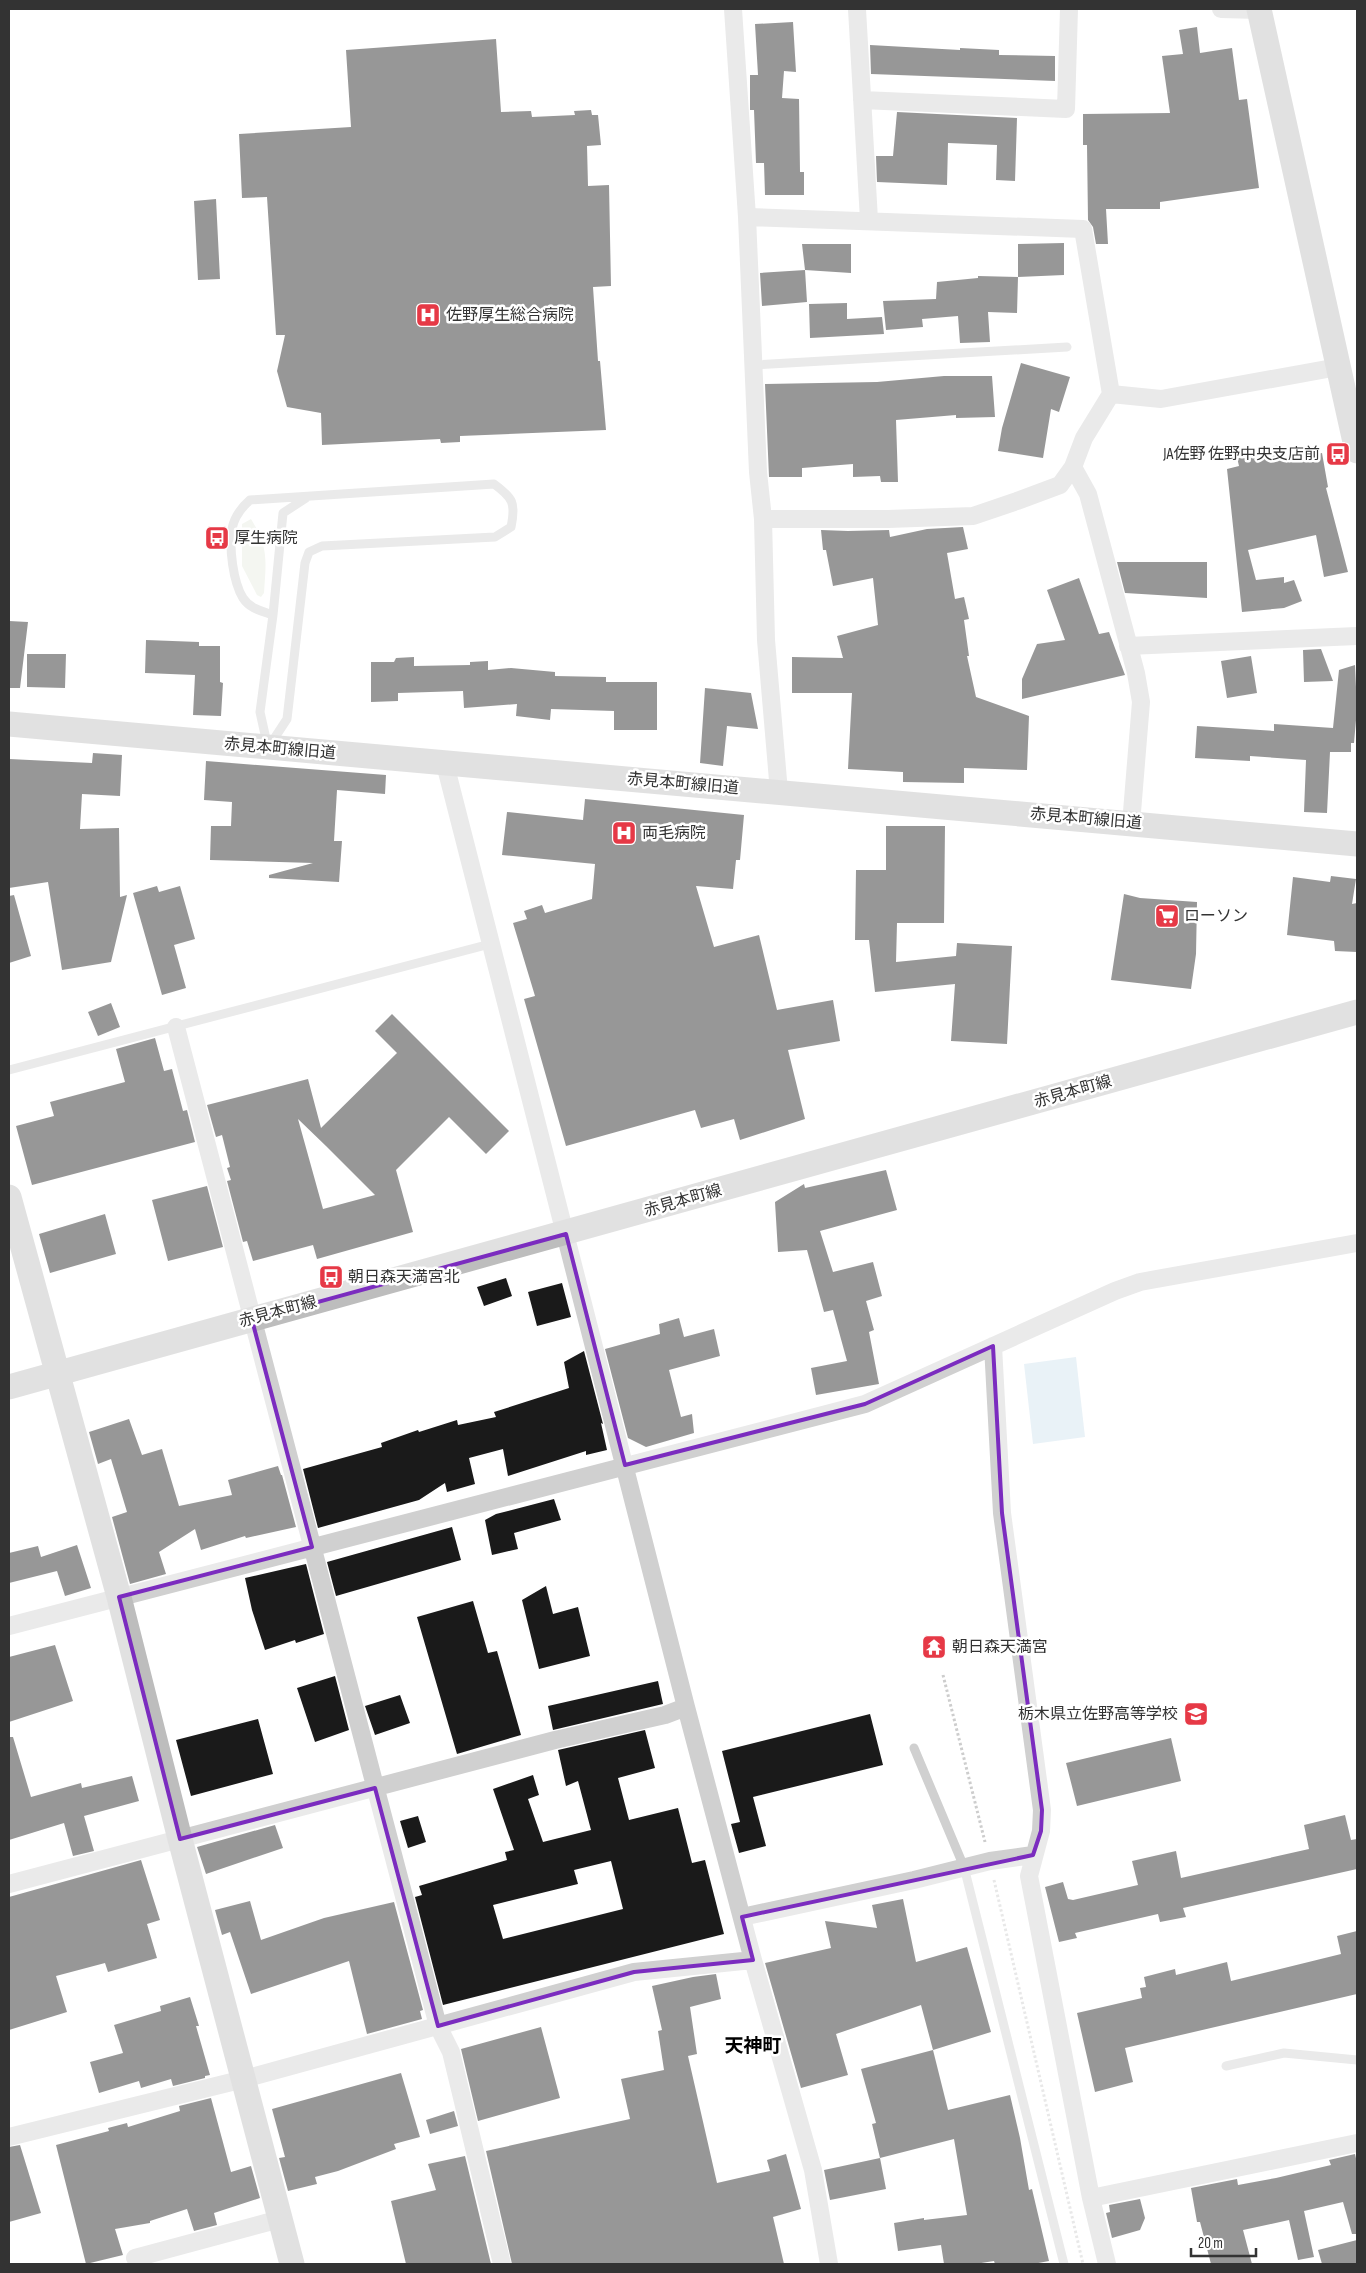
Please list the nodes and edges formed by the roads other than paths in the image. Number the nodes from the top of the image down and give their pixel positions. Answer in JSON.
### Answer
{"nodes":[{"id":1,"x":733,"y":9,"type":"edge"},
{"id":2,"x":857,"y":9,"type":"edge"},
{"id":3,"x":1069,"y":9,"type":"edge"},
{"id":4,"x":1221,"y":9,"type":"edge"},
{"id":5,"x":1259,"y":9,"type":"edge"},
{"id":6,"x":862,"y":100,"type":"junction"},
{"id":7,"x":747,"y":217,"type":"junction"},
{"id":8,"x":869,"y":220,"type":"junction"},
{"id":9,"x":1067,"y":346,"type":"dead end"},
{"id":10,"x":754,"y":364,"type":"junction"},
{"id":11,"x":1338,"y":366,"type":"junction"},
{"id":12,"x":1111,"y":394,"type":"junction"},
{"id":13,"x":1357,"y":451,"type":"edge"},
{"id":14,"x":1073,"y":467,"type":"junction"},
{"id":15,"x":308,"y":497,"type":"junction"},
{"id":16,"x":763,"y":519,"type":"junction"},
{"id":17,"x":273,"y":615,"type":"junction"},
{"id":18,"x":1357,"y":636,"type":"edge"},
{"id":19,"x":1128,"y":646,"type":"junction"},
{"id":20,"x":9,"y":724,"type":"edge"},
{"id":21,"x":268,"y":748,"type":"junction"},
{"id":22,"x":446,"y":764,"type":"junction"},
{"id":23,"x":779,"y":792,"type":"junction"},
{"id":24,"x":1131,"y":824,"type":"junction"},
{"id":25,"x":1357,"y":844,"type":"edge"},
{"id":26,"x":490,"y":944,"type":"junction"},
{"id":27,"x":1357,"y":1012,"type":"edge"},
{"id":28,"x":176,"y":1026,"type":"junction"},
{"id":29,"x":9,"y":1070,"type":"edge"},
{"id":30,"x":9,"y":1198,"type":"edge"},
{"id":31,"x":566,"y":1234,"type":"junction"},
{"id":32,"x":1357,"y":1243,"type":"edge"},
{"id":33,"x":252,"y":1320,"type":"junction"},
{"id":34,"x":993,"y":1346,"type":"junction"},
{"id":35,"x":56,"y":1374,"type":"junction"},
{"id":36,"x":9,"y":1388,"type":"edge"},
{"id":37,"x":625,"y":1465,"type":"junction"},
{"id":38,"x":312,"y":1547,"type":"junction"},
{"id":39,"x":119,"y":1597,"type":"junction"},
{"id":40,"x":9,"y":1626,"type":"edge"},
{"id":41,"x":686,"y":1707,"type":"junction"},
{"id":42,"x":914,"y":1748,"type":"dead end"},
{"id":43,"x":375,"y":1788,"type":"junction"},
{"id":44,"x":180,"y":1839,"type":"junction"},
{"id":45,"x":1033,"y":1855,"type":"junction"},
{"id":46,"x":964,"y":1867,"type":"junction"},
{"id":47,"x":9,"y":1884,"type":"edge"},
{"id":48,"x":742,"y":1917,"type":"junction"},
{"id":49,"x":753,"y":1960,"type":"junction"},
{"id":50,"x":438,"y":2026,"type":"junction"},
{"id":51,"x":1357,"y":2060,"type":"edge"},
{"id":52,"x":1226,"y":2066,"type":"dead end"},
{"id":53,"x":244,"y":2079,"type":"junction"},
{"id":54,"x":9,"y":2137,"type":"edge"},
{"id":55,"x":1357,"y":2144,"type":"edge"},
{"id":56,"x":1091,"y":2198,"type":"junction"},
{"id":57,"x":280,"y":2219,"type":"junction"},
{"id":58,"x":135,"y":2258,"type":"dead end"},
{"id":59,"x":292,"y":2264,"type":"edge"},
{"id":60,"x":502,"y":2264,"type":"edge"},
{"id":61,"x":829,"y":2264,"type":"edge"},
{"id":62,"x":1064,"y":2264,"type":"edge"},
{"id":63,"x":1107,"y":2264,"type":"edge"}],
"edges":[{"from":1,"to":7,"type":"street"},
{"from":2,"to":6,"type":"street"},
{"from":3,"to":6,"type":"street"},
{"from":4,"to":5,"type":"street"},
{"from":5,"to":11,"type":"street"},
{"from":6,"to":8,"type":"street"},
{"from":7,"to":8,"type":"street"},
{"from":7,"to":10,"type":"street"},
{"from":8,"to":12,"type":"street"},
{"from":9,"to":10,"type":"lane"},
{"from":10,"to":16,"type":"street"},
{"from":11,"to":12,"type":"street"},
{"from":11,"to":13,"type":"street"},
{"from":12,"to":14,"type":"street"},
{"from":14,"to":16,"type":"street"},
{"from":14,"to":19,"type":"street"},
{"from":15,"to":17,"type":"lane"},
{"from":15,"to":17,"type":"lane"},
{"from":15,"to":21,"type":"lane"},
{"from":16,"to":23,"type":"street"},
{"from":17,"to":21,"type":"lane"},
{"from":18,"to":19,"type":"street"},
{"from":19,"to":24,"type":"street"},
{"from":20,"to":21,"type":"street","name":"赤見本町線旧道"},
{"from":21,"to":22,"type":"street","name":"赤見本町線旧道"},
{"from":22,"to":23,"type":"street","name":"赤見本町線旧道"},
{"from":22,"to":26,"type":"street"},
{"from":23,"to":24,"type":"street","name":"赤見本町線旧道"},
{"from":24,"to":25,"type":"street","name":"赤見本町線旧道"},
{"from":26,"to":28,"type":"lane"},
{"from":26,"to":31,"type":"street"},
{"from":27,"to":31,"type":"street","name":"赤見本町線"},
{"from":28,"to":29,"type":"lane"},
{"from":28,"to":33,"type":"street"},
{"from":30,"to":35,"type":"street"},
{"from":31,"to":33,"type":"street","name":"赤見本町線"},
{"from":31,"to":37,"type":"street"},
{"from":32,"to":34,"type":"street"},
{"from":33,"to":35,"type":"street","name":"赤見本町線"},
{"from":33,"to":38,"type":"street"},
{"from":34,"to":37,"type":"street"},
{"from":34,"to":45,"type":"street"},
{"from":35,"to":36,"type":"street","name":"赤見本町線"},
{"from":35,"to":39,"type":"street"},
{"from":37,"to":38,"type":"street"},
{"from":37,"to":41,"type":"street"},
{"from":38,"to":39,"type":"street"},
{"from":38,"to":43,"type":"street"},
{"from":39,"to":40,"type":"street"},
{"from":39,"to":44,"type":"street"},
{"from":41,"to":43,"type":"street"},
{"from":41,"to":48,"type":"street"},
{"from":42,"to":46,"type":"lane"},
{"from":43,"to":44,"type":"street"},
{"from":43,"to":50,"type":"street"},
{"from":44,"to":47,"type":"street"},
{"from":44,"to":53,"type":"street"},
{"from":45,"to":46,"type":"street"},
{"from":45,"to":56,"type":"street"},
{"from":46,"to":48,"type":"street"},
{"from":46,"to":62,"type":"lane"},
{"from":48,"to":49,"type":"street"},
{"from":49,"to":50,"type":"street"},
{"from":49,"to":61,"type":"street"},
{"from":50,"to":53,"type":"street"},
{"from":50,"to":60,"type":"street"},
{"from":51,"to":52,"type":"lane"},
{"from":53,"to":54,"type":"street"},
{"from":53,"to":57,"type":"street"},
{"from":55,"to":56,"type":"street"},
{"from":56,"to":63,"type":"street"},
{"from":57,"to":58,"type":"street"},
{"from":57,"to":59,"type":"street"}]}
